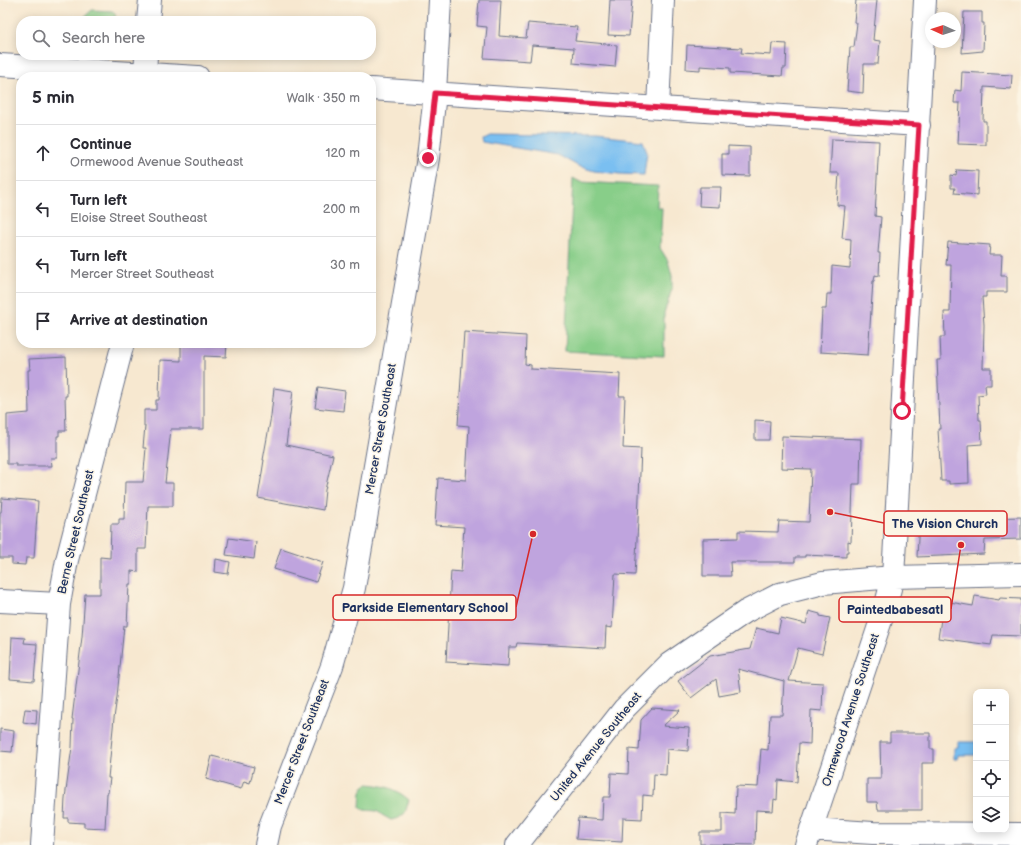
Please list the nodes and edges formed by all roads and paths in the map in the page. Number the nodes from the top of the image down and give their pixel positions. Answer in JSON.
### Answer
{"nodes":[{"id":1,"x":150,"y":0,"type":"edge"},
{"id":2,"x":440,"y":0,"type":"edge"},
{"id":3,"x":663,"y":0,"type":"edge"},
{"id":4,"x":925,"y":0,"type":"edge"},
{"id":5,"x":148,"y":16,"type":"edge"},
{"id":6,"x":0,"y":65,"type":"edge"},
{"id":7,"x":145,"y":68,"type":"edge"},
{"id":8,"x":169,"y":72,"type":"edge"},
{"id":9,"x":376,"y":89,"type":"edge"},
{"id":10,"x":435,"y":93,"type":"junction"},
{"id":11,"x":658,"y":108,"type":"junction"},
{"id":12,"x":919,"y":125,"type":"junction"},
{"id":13,"x":122,"y":348,"type":"edge"},
{"id":14,"x":1021,"y":574,"type":"edge"},
{"id":15,"x":892,"y":577,"type":"junction"},
{"id":16,"x":0,"y":601,"type":"edge"},
{"id":17,"x":59,"y":604,"type":"junction"},
{"id":18,"x":1021,"y":834,"type":"edge"},
{"id":19,"x":809,"y":837,"type":"edge"},
{"id":20,"x":42,"y":845,"type":"edge"},
{"id":21,"x":266,"y":845,"type":"edge"},
{"id":22,"x":517,"y":845,"type":"edge"}],
"edges":[{"from":1,"to":5,"type":"street"},
{"from":2,"to":10,"type":"street","name":"Mercer Street Southeast"},
{"from":3,"to":11,"type":"street"},
{"from":4,"to":12,"type":"street","name":"Ormewood Avenue Southeast"},
{"from":6,"to":7,"type":"street"},
{"from":7,"to":8,"type":"street"},
{"from":9,"to":10,"type":"street"},
{"from":10,"to":11,"type":"street"},
{"from":10,"to":21,"type":"street","name":"Mercer Street Southeast"},
{"from":11,"to":12,"type":"street"},
{"from":12,"to":15,"type":"street","name":"Ormewood Avenue Southeast"},
{"from":13,"to":17,"type":"street","name":"Berne Street Southeast"},
{"from":14,"to":15,"type":"street","name":"United Avenue Southeast"},
{"from":15,"to":19,"type":"street","name":"Ormewood Avenue Southeast"},
{"from":15,"to":22,"type":"street","name":"United Avenue Southeast"},
{"from":16,"to":17,"type":"street"},
{"from":17,"to":20,"type":"street","name":"Berne Street Southeast"},
{"from":18,"to":19,"type":"street"}]}
